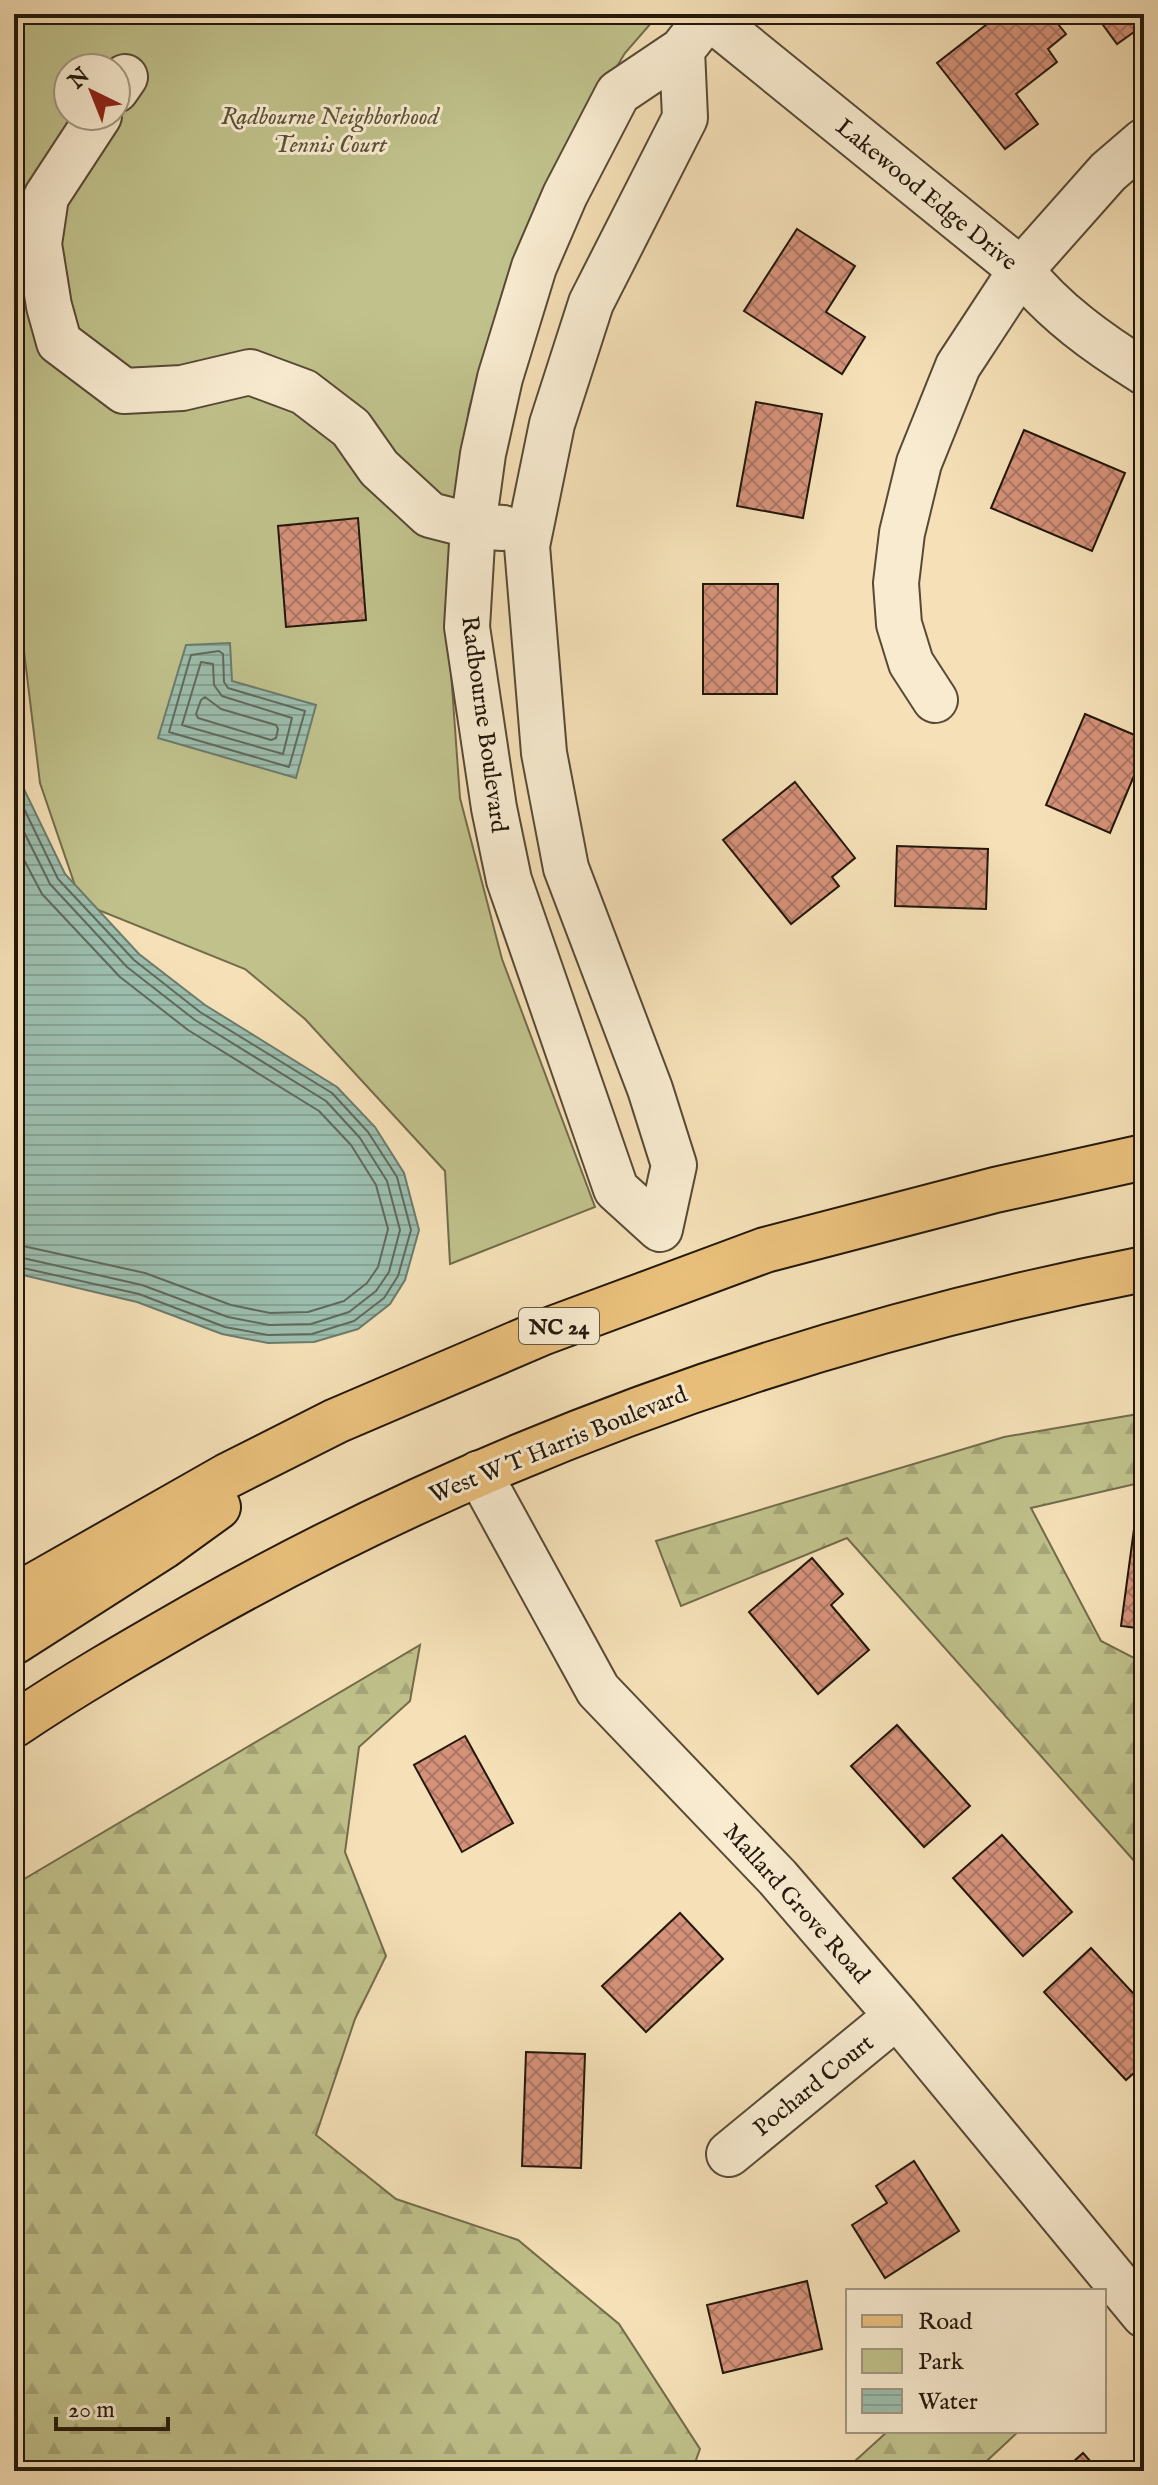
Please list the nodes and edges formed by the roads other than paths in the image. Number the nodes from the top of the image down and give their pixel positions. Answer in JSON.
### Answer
{"nodes":[{"id":1,"x":709,"y":15,"type":"edge"},
{"id":2,"x":682,"y":50,"type":"junction"},
{"id":3,"x":89,"y":132,"type":"edge"},
{"id":4,"x":1144,"y":141,"type":"edge"},
{"id":5,"x":1021,"y":270,"type":"junction"},
{"id":6,"x":1144,"y":372,"type":"edge"},
{"id":7,"x":473,"y":526,"type":"junction"},
{"id":8,"x":529,"y":529,"type":"junction"},
{"id":9,"x":935,"y":700,"type":"dead end"},
{"id":10,"x":1144,"y":1157,"type":"edge"},
{"id":11,"x":660,"y":1229,"type":"junction"},
{"id":12,"x":1144,"y":1269,"type":"edge"},
{"id":13,"x":674,"y":1283,"type":"junction"},
{"id":14,"x":336,"y":1421,"type":"junction"},
{"id":15,"x":479,"y":1473,"type":"junction"},
{"id":16,"x":14,"y":1597,"type":"edge"},
{"id":17,"x":14,"y":1642,"type":"edge"},
{"id":18,"x":14,"y":1725,"type":"edge"},
{"id":19,"x":897,"y":2016,"type":"junction"},
{"id":20,"x":729,"y":2154,"type":"dead end"},
{"id":21,"x":1144,"y":2315,"type":"edge"}],
"edges":[{"from":1,"to":2,"type":"street","name":"Radbourne Boulevard"},
{"from":1,"to":5,"type":"street","name":"Lakewood Edge Drive"},
{"from":2,"to":7,"type":"street","name":"Radbourne Boulevard"},
{"from":2,"to":8,"type":"street"},
{"from":3,"to":7,"type":"street"},
{"from":4,"to":5,"type":"street"},
{"from":5,"to":6,"type":"street","name":"Lakewood Edge Drive"},
{"from":5,"to":9,"type":"street"},
{"from":7,"to":8,"type":"street"},
{"from":7,"to":11,"type":"street","name":"Radbourne Boulevard"},
{"from":8,"to":11,"type":"street"},
{"from":10,"to":13,"type":"main road","number":"NC 24"},
{"from":11,"to":13,"type":"street"},
{"from":12,"to":15,"type":"main road","name":"West W T Harris Boulevard"},
{"from":13,"to":14,"type":"main road","number":"NC 24"},
{"from":14,"to":16,"type":"main road","number":"NC 24"},
{"from":14,"to":17,"type":"main road"},
{"from":15,"to":18,"type":"main road","name":"West W T Harris Boulevard"},
{"from":15,"to":19,"type":"street","name":"Mallard Grove Road"},
{"from":19,"to":20,"type":"street","name":"Pochard Court"},
{"from":19,"to":21,"type":"street","name":"Mallard Grove Road"}]}
